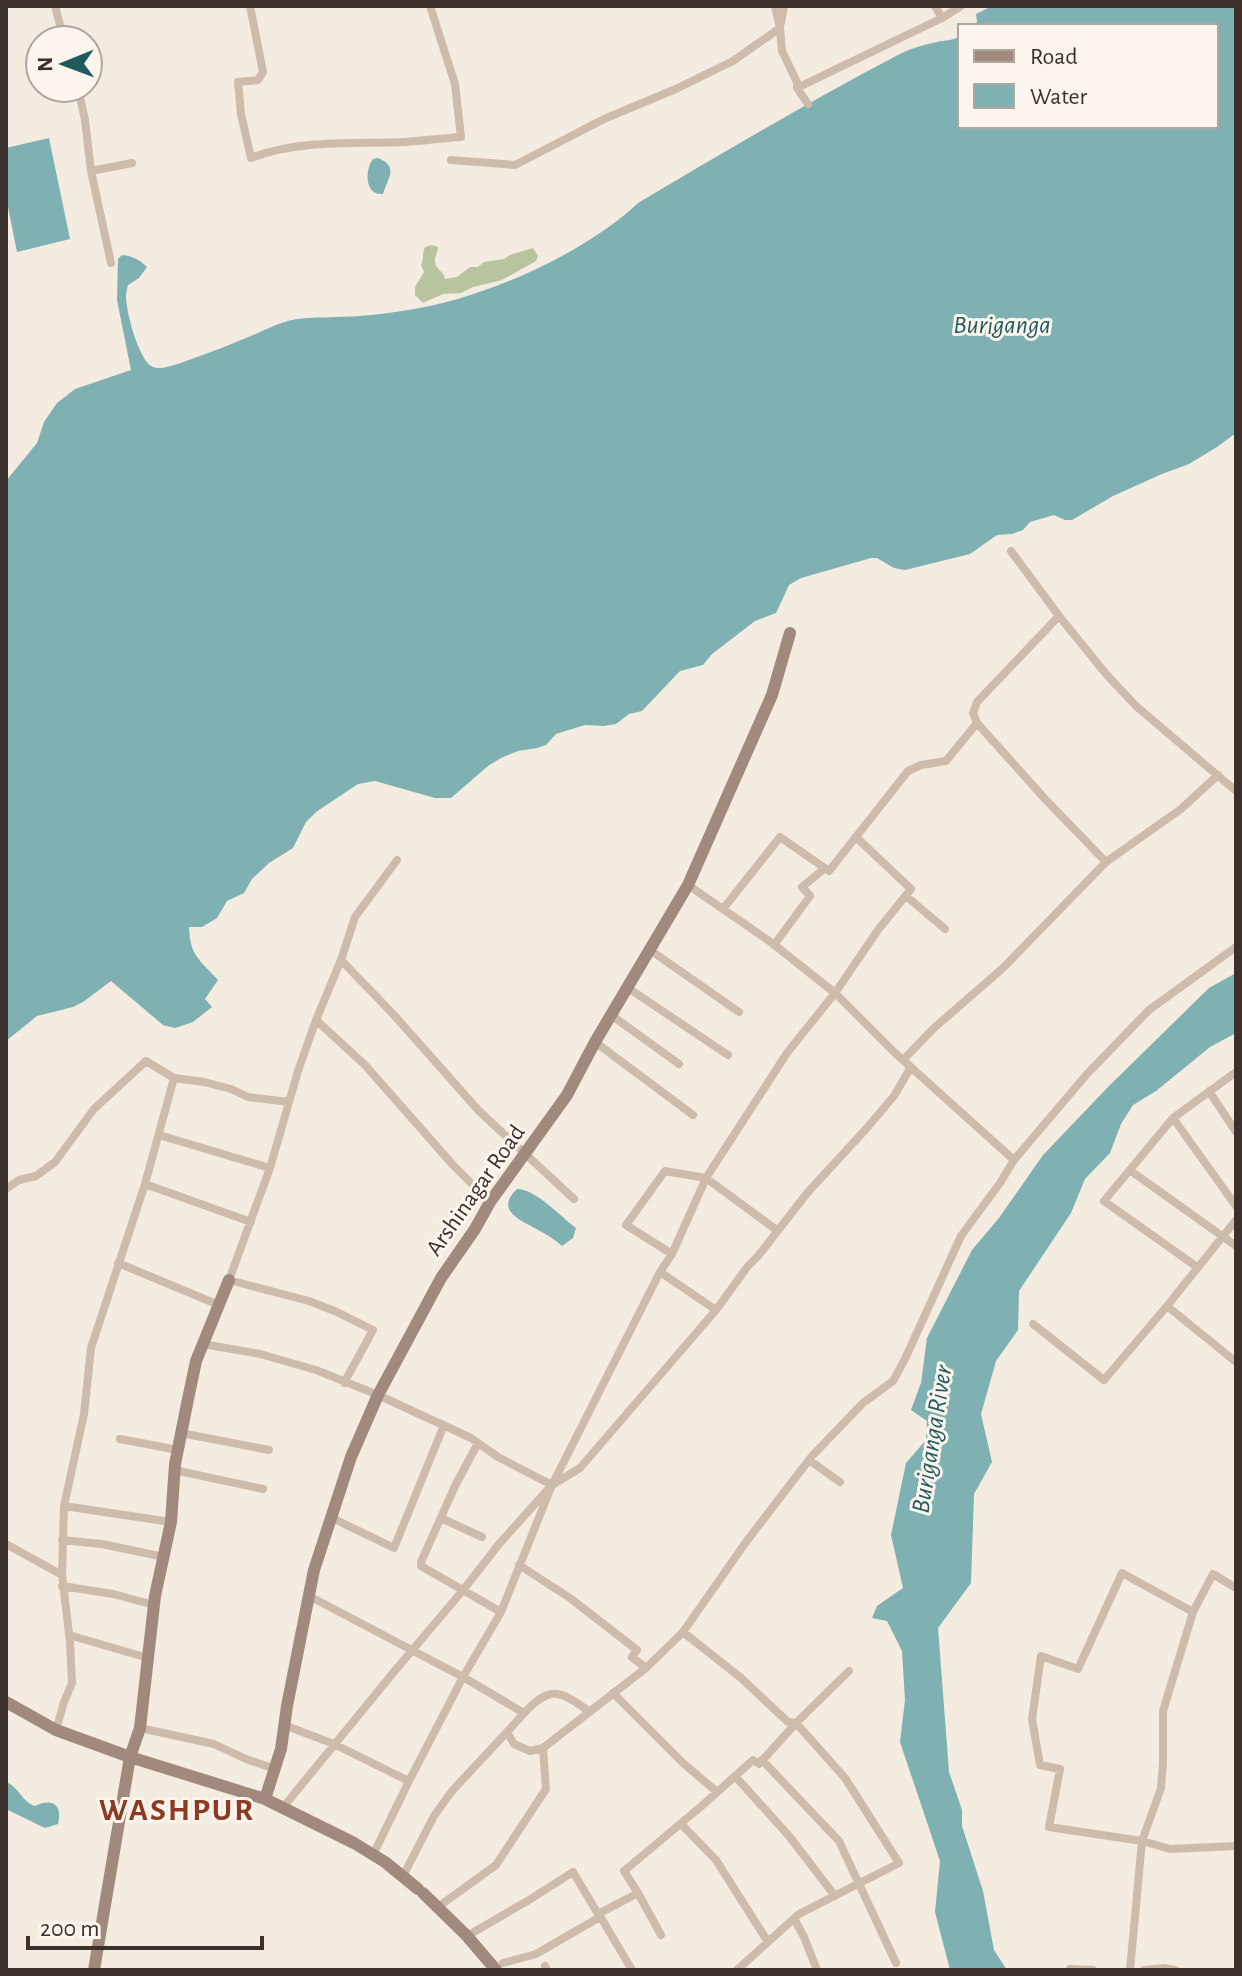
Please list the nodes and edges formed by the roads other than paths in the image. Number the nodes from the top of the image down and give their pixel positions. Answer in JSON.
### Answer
{"nodes":[{"id":1,"x":250,"y":6,"type":"edge"},
{"id":2,"x":430,"y":6,"type":"edge"},
{"id":3,"x":775,"y":6,"type":"edge"},
{"id":4,"x":784,"y":6,"type":"edge"},
{"id":5,"x":935,"y":6,"type":"edge"},
{"id":6,"x":961,"y":6,"type":"edge"},
{"id":7,"x":942,"y":18,"type":"junction"},
{"id":8,"x":780,"y":28,"type":"junction"},
{"id":9,"x":797,"y":88,"type":"junction"},
{"id":10,"x":82,"y":104,"type":"edge"},
{"id":11,"x":808,"y":104,"type":"dead end"},
{"id":12,"x":451,"y":160,"type":"dead end"},
{"id":13,"x":132,"y":163,"type":"dead end"},
{"id":14,"x":91,"y":171,"type":"junction"},
{"id":15,"x":111,"y":263,"type":"dead end"},
{"id":16,"x":1011,"y":551,"type":"dead end"},
{"id":17,"x":1059,"y":616,"type":"junction"},
{"id":18,"x":790,"y":633,"type":"dead end"},
{"id":19,"x":977,"y":723,"type":"junction"},
{"id":20,"x":1218,"y":775,"type":"junction"},
{"id":21,"x":1234,"y":786,"type":"edge"},
{"id":22,"x":857,"y":838,"type":"junction"},
{"id":23,"x":397,"y":860,"type":"dead end"},
{"id":24,"x":1106,"y":862,"type":"junction"},
{"id":25,"x":825,"y":868,"type":"junction"},
{"id":26,"x":688,"y":885,"type":"junction"},
{"id":27,"x":906,"y":896,"type":"junction"},
{"id":28,"x":723,"y":909,"type":"junction"},
{"id":29,"x":945,"y":929,"type":"dead end"},
{"id":30,"x":774,"y":945,"type":"junction"},
{"id":31,"x":1236,"y":947,"type":"edge"},
{"id":32,"x":650,"y":950,"type":"junction"},
{"id":33,"x":341,"y":960,"type":"junction"},
{"id":34,"x":628,"y":988,"type":"junction"},
{"id":35,"x":835,"y":993,"type":"junction"},
{"id":36,"x":739,"y":1012,"type":"dead end"},
{"id":37,"x":611,"y":1015,"type":"junction"},
{"id":38,"x":316,"y":1020,"type":"junction"},
{"id":39,"x":595,"y":1042,"type":"junction"},
{"id":40,"x":728,"y":1055,"type":"dead end"},
{"id":41,"x":907,"y":1063,"type":"junction"},
{"id":42,"x":679,"y":1064,"type":"dead end"},
{"id":43,"x":1236,"y":1072,"type":"edge"},
{"id":44,"x":174,"y":1078,"type":"junction"},
{"id":45,"x":1209,"y":1091,"type":"junction"},
{"id":46,"x":289,"y":1102,"type":"junction"},
{"id":47,"x":693,"y":1115,"type":"dead end"},
{"id":48,"x":1173,"y":1118,"type":"junction"},
{"id":49,"x":1236,"y":1132,"type":"edge"},
{"id":50,"x":159,"y":1135,"type":"junction"},
{"id":51,"x":525,"y":1155,"type":"junction"},
{"id":52,"x":1014,"y":1160,"type":"junction"},
{"id":53,"x":270,"y":1168,"type":"junction"},
{"id":54,"x":1131,"y":1171,"type":"junction"},
{"id":55,"x":706,"y":1178,"type":"junction"},
{"id":56,"x":145,"y":1184,"type":"junction"},
{"id":57,"x":6,"y":1189,"type":"edge"},
{"id":58,"x":574,"y":1199,"type":"dead end"},
{"id":59,"x":490,"y":1202,"type":"junction"},
{"id":60,"x":1236,"y":1206,"type":"edge"},
{"id":61,"x":1236,"y":1220,"type":"edge"},
{"id":62,"x":251,"y":1222,"type":"junction"},
{"id":63,"x":778,"y":1231,"type":"junction"},
{"id":64,"x":1223,"y":1236,"type":"junction"},
{"id":65,"x":1236,"y":1246,"type":"edge"},
{"id":66,"x":672,"y":1254,"type":"junction"},
{"id":67,"x":118,"y":1263,"type":"junction"},
{"id":68,"x":1197,"y":1267,"type":"junction"},
{"id":69,"x":660,"y":1272,"type":"junction"},
{"id":70,"x":229,"y":1280,"type":"junction"},
{"id":71,"x":219,"y":1305,"type":"junction"},
{"id":72,"x":1167,"y":1306,"type":"junction"},
{"id":73,"x":716,"y":1310,"type":"junction"},
{"id":74,"x":1033,"y":1324,"type":"dead end"},
{"id":75,"x":203,"y":1344,"type":"junction"},
{"id":76,"x":1236,"y":1362,"type":"edge"},
{"id":77,"x":344,"y":1383,"type":"junction"},
{"id":78,"x":378,"y":1395,"type":"junction"},
{"id":79,"x":444,"y":1425,"type":"junction"},
{"id":80,"x":181,"y":1433,"type":"junction"},
{"id":81,"x":120,"y":1439,"type":"dead end"},
{"id":82,"x":478,"y":1443,"type":"junction"},
{"id":83,"x":178,"y":1450,"type":"junction"},
{"id":84,"x":269,"y":1450,"type":"dead end"},
{"id":85,"x":809,"y":1460,"type":"junction"},
{"id":86,"x":174,"y":1470,"type":"junction"},
{"id":87,"x":840,"y":1482,"type":"dead end"},
{"id":88,"x":552,"y":1485,"type":"junction"},
{"id":89,"x":263,"y":1489,"type":"dead end"},
{"id":90,"x":64,"y":1506,"type":"junction"},
{"id":91,"x":330,"y":1517,"type":"junction"},
{"id":92,"x":441,"y":1518,"type":"junction"},
{"id":93,"x":171,"y":1522,"type":"junction"},
{"id":94,"x":482,"y":1537,"type":"dead end"},
{"id":95,"x":62,"y":1540,"type":"junction"},
{"id":96,"x":6,"y":1544,"type":"edge"},
{"id":97,"x":164,"y":1557,"type":"junction"},
{"id":98,"x":519,"y":1565,"type":"junction"},
{"id":99,"x":62,"y":1575,"type":"junction"},
{"id":100,"x":62,"y":1586,"type":"junction"},
{"id":101,"x":1236,"y":1588,"type":"edge"},
{"id":102,"x":464,"y":1589,"type":"junction"},
{"id":103,"x":309,"y":1596,"type":"junction"},
{"id":104,"x":154,"y":1605,"type":"junction"},
{"id":105,"x":501,"y":1612,"type":"junction"},
{"id":106,"x":1193,"y":1612,"type":"junction"},
{"id":107,"x":683,"y":1632,"type":"junction"},
{"id":108,"x":69,"y":1635,"type":"junction"},
{"id":109,"x":413,"y":1649,"type":"junction"},
{"id":110,"x":148,"y":1658,"type":"junction"},
{"id":111,"x":646,"y":1668,"type":"junction"},
{"id":112,"x":849,"y":1671,"type":"dead end"},
{"id":113,"x":463,"y":1677,"type":"junction"},
{"id":114,"x":613,"y":1693,"type":"junction"},
{"id":115,"x":6,"y":1702,"type":"edge"},
{"id":116,"x":590,"y":1712,"type":"junction"},
{"id":117,"x":524,"y":1713,"type":"junction"},
{"id":118,"x":796,"y":1723,"type":"junction"},
{"id":119,"x":284,"y":1725,"type":"junction"},
{"id":120,"x":140,"y":1728,"type":"junction"},
{"id":121,"x":56,"y":1730,"type":"junction"},
{"id":122,"x":507,"y":1732,"type":"junction"},
{"id":123,"x":334,"y":1744,"type":"junction"},
{"id":124,"x":543,"y":1748,"type":"junction"},
{"id":125,"x":130,"y":1757,"type":"junction"},
{"id":126,"x":762,"y":1760,"type":"junction"},
{"id":127,"x":275,"y":1769,"type":"junction"},
{"id":128,"x":735,"y":1776,"type":"junction"},
{"id":129,"x":409,"y":1781,"type":"junction"},
{"id":130,"x":717,"y":1792,"type":"junction"},
{"id":131,"x":265,"y":1799,"type":"junction"},
{"id":132,"x":285,"y":1805,"type":"dead end"},
{"id":133,"x":681,"y":1824,"type":"junction"},
{"id":134,"x":1142,"y":1841,"type":"junction"},
{"id":135,"x":1236,"y":1846,"type":"edge"},
{"id":136,"x":373,"y":1855,"type":"junction"},
{"id":137,"x":403,"y":1876,"type":"junction"},
{"id":138,"x":858,"y":1885,"type":"junction"},
{"id":139,"x":638,"y":1893,"type":"junction"},
{"id":140,"x":835,"y":1896,"type":"junction"},
{"id":141,"x":438,"y":1907,"type":"junction"},
{"id":142,"x":599,"y":1916,"type":"junction"},
{"id":143,"x":796,"y":1922,"type":"dead end"},
{"id":144,"x":661,"y":1935,"type":"dead end"},
{"id":145,"x":467,"y":1936,"type":"junction"},
{"id":146,"x":768,"y":1942,"type":"junction"},
{"id":147,"x":896,"y":1963,"type":"dead end"},
{"id":148,"x":500,"y":1966,"type":"edge"},
{"id":149,"x":1070,"y":1969,"type":"edge"},
{"id":150,"x":94,"y":1970,"type":"edge"},
{"id":151,"x":632,"y":1970,"type":"edge"},
{"id":152,"x":737,"y":1970,"type":"edge"},
{"id":153,"x":817,"y":1970,"type":"edge"},
{"id":154,"x":1093,"y":1970,"type":"edge"},
{"id":155,"x":1130,"y":1970,"type":"edge"},
{"id":156,"x":1144,"y":1970,"type":"edge"},
{"id":157,"x":1175,"y":1970,"type":"edge"}],
"edges":[{"from":1,"to":2,"type":"street"},
{"from":3,"to":8,"type":"street"},
{"from":4,"to":8,"type":"street"},
{"from":5,"to":7,"type":"street"},
{"from":6,"to":7,"type":"street"},
{"from":7,"to":9,"type":"street"},
{"from":8,"to":9,"type":"street"},
{"from":8,"to":12,"type":"street"},
{"from":9,"to":11,"type":"street"},
{"from":10,"to":14,"type":"street"},
{"from":13,"to":14,"type":"street"},
{"from":14,"to":15,"type":"street"},
{"from":16,"to":17,"type":"street"},
{"from":17,"to":19,"type":"street"},
{"from":17,"to":20,"type":"street"},
{"from":18,"to":26,"type":"street","name":"Arshinagar Road"},
{"from":19,"to":22,"type":"street"},
{"from":19,"to":24,"type":"street"},
{"from":20,"to":21,"type":"street"},
{"from":20,"to":24,"type":"street"},
{"from":22,"to":25,"type":"street"},
{"from":22,"to":27,"type":"street"},
{"from":23,"to":33,"type":"street"},
{"from":24,"to":41,"type":"street"},
{"from":25,"to":28,"type":"street"},
{"from":25,"to":30,"type":"street"},
{"from":26,"to":28,"type":"street"},
{"from":26,"to":32,"type":"street","name":"Arshinagar Road"},
{"from":27,"to":29,"type":"street"},
{"from":27,"to":35,"type":"street"},
{"from":28,"to":30,"type":"street"},
{"from":30,"to":35,"type":"street"},
{"from":31,"to":52,"type":"street"},
{"from":32,"to":34,"type":"street","name":"Arshinagar Road"},
{"from":32,"to":36,"type":"street"},
{"from":33,"to":38,"type":"street"},
{"from":33,"to":51,"type":"street"},
{"from":34,"to":37,"type":"street","name":"Arshinagar Road"},
{"from":34,"to":40,"type":"street"},
{"from":35,"to":41,"type":"street"},
{"from":35,"to":55,"type":"street"},
{"from":37,"to":39,"type":"street","name":"Arshinagar Road"},
{"from":37,"to":42,"type":"street"},
{"from":38,"to":46,"type":"street"},
{"from":38,"to":59,"type":"street"},
{"from":39,"to":47,"type":"street"},
{"from":39,"to":51,"type":"street","name":"Arshinagar Road"},
{"from":41,"to":52,"type":"street"},
{"from":41,"to":63,"type":"street"},
{"from":43,"to":45,"type":"street"},
{"from":44,"to":46,"type":"street"},
{"from":44,"to":50,"type":"street"},
{"from":44,"to":57,"type":"street"},
{"from":45,"to":48,"type":"street"},
{"from":45,"to":49,"type":"street"},
{"from":46,"to":53,"type":"street"},
{"from":48,"to":54,"type":"street"},
{"from":48,"to":60,"type":"street"},
{"from":50,"to":53,"type":"street"},
{"from":50,"to":56,"type":"street"},
{"from":51,"to":58,"type":"street"},
{"from":51,"to":59,"type":"street","name":"Arshinagar Road"},
{"from":52,"to":85,"type":"street"},
{"from":53,"to":62,"type":"street"},
{"from":54,"to":64,"type":"street"},
{"from":54,"to":68,"type":"street"},
{"from":55,"to":63,"type":"street"},
{"from":55,"to":66,"type":"street"},
{"from":55,"to":66,"type":"street"},
{"from":56,"to":62,"type":"street"},
{"from":56,"to":67,"type":"street"},
{"from":59,"to":78,"type":"street","name":"Arshinagar Road"},
{"from":61,"to":64,"type":"street"},
{"from":62,"to":70,"type":"street"},
{"from":63,"to":73,"type":"street"},
{"from":64,"to":65,"type":"street"},
{"from":64,"to":68,"type":"street"},
{"from":66,"to":69,"type":"street"},
{"from":67,"to":71,"type":"street"},
{"from":67,"to":90,"type":"street"},
{"from":68,"to":72,"type":"street"},
{"from":69,"to":73,"type":"street"},
{"from":69,"to":88,"type":"street"},
{"from":70,"to":71,"type":"street"},
{"from":70,"to":77,"type":"street"},
{"from":71,"to":75,"type":"street"},
{"from":72,"to":74,"type":"street"},
{"from":72,"to":76,"type":"street"},
{"from":73,"to":88,"type":"street"},
{"from":75,"to":77,"type":"street"},
{"from":75,"to":80,"type":"street"},
{"from":77,"to":78,"type":"street"},
{"from":78,"to":79,"type":"street"},
{"from":78,"to":91,"type":"street","name":"Arshinagar Road"},
{"from":79,"to":82,"type":"street"},
{"from":79,"to":91,"type":"street"},
{"from":80,"to":83,"type":"street"},
{"from":80,"to":84,"type":"street"},
{"from":81,"to":83,"type":"street"},
{"from":82,"to":88,"type":"street"},
{"from":82,"to":92,"type":"street"},
{"from":83,"to":86,"type":"street"},
{"from":85,"to":87,"type":"street"},
{"from":85,"to":107,"type":"street"},
{"from":86,"to":89,"type":"street"},
{"from":86,"to":93,"type":"street"},
{"from":88,"to":98,"type":"street"},
{"from":88,"to":102,"type":"street"},
{"from":90,"to":93,"type":"street"},
{"from":90,"to":95,"type":"street"},
{"from":91,"to":103,"type":"street","name":"Arshinagar Road"},
{"from":92,"to":94,"type":"street"},
{"from":92,"to":102,"type":"street"},
{"from":93,"to":97,"type":"street"},
{"from":95,"to":97,"type":"street"},
{"from":95,"to":99,"type":"street"},
{"from":96,"to":99,"type":"street"},
{"from":97,"to":104,"type":"street"},
{"from":98,"to":105,"type":"street"},
{"from":98,"to":111,"type":"street"},
{"from":99,"to":100,"type":"street"},
{"from":100,"to":104,"type":"street"},
{"from":100,"to":108,"type":"street"},
{"from":101,"to":106,"type":"street"},
{"from":102,"to":105,"type":"street"},
{"from":102,"to":109,"type":"street"},
{"from":103,"to":109,"type":"street"},
{"from":103,"to":119,"type":"street","name":"Arshinagar Road"},
{"from":104,"to":110,"type":"street"},
{"from":105,"to":113,"type":"street"},
{"from":106,"to":134,"type":"street"},
{"from":106,"to":134,"type":"street"},
{"from":107,"to":111,"type":"street"},
{"from":107,"to":118,"type":"street"},
{"from":108,"to":110,"type":"street"},
{"from":108,"to":121,"type":"street"},
{"from":109,"to":113,"type":"street"},
{"from":109,"to":123,"type":"street"},
{"from":110,"to":120,"type":"street"},
{"from":111,"to":114,"type":"street"},
{"from":112,"to":118,"type":"street"},
{"from":113,"to":117,"type":"street"},
{"from":113,"to":129,"type":"street"},
{"from":114,"to":116,"type":"street"},
{"from":114,"to":130,"type":"street"},
{"from":115,"to":121,"type":"street"},
{"from":116,"to":117,"type":"street"},
{"from":116,"to":124,"type":"street"},
{"from":117,"to":122,"type":"street"},
{"from":118,"to":126,"type":"street"},
{"from":118,"to":138,"type":"street"},
{"from":119,"to":123,"type":"street"},
{"from":119,"to":127,"type":"street","name":"Arshinagar Road"},
{"from":120,"to":125,"type":"street"},
{"from":120,"to":127,"type":"street"},
{"from":121,"to":125,"type":"street"},
{"from":122,"to":124,"type":"street"},
{"from":122,"to":137,"type":"street"},
{"from":123,"to":129,"type":"street"},
{"from":123,"to":132,"type":"street"},
{"from":124,"to":141,"type":"street"},
{"from":125,"to":131,"type":"street"},
{"from":125,"to":150,"type":"street"},
{"from":126,"to":128,"type":"street"},
{"from":126,"to":138,"type":"street"},
{"from":127,"to":131,"type":"street","name":"Arshinagar Road"},
{"from":128,"to":130,"type":"street"},
{"from":128,"to":140,"type":"street"},
{"from":129,"to":136,"type":"street"},
{"from":130,"to":133,"type":"street"},
{"from":131,"to":136,"type":"street"},
{"from":133,"to":139,"type":"street"},
{"from":133,"to":146,"type":"street"},
{"from":134,"to":135,"type":"street"},
{"from":134,"to":155,"type":"street"},
{"from":136,"to":137,"type":"street"},
{"from":137,"to":141,"type":"street"},
{"from":138,"to":140,"type":"street"},
{"from":138,"to":147,"type":"street"},
{"from":139,"to":142,"type":"street"},
{"from":139,"to":144,"type":"street"},
{"from":140,"to":146,"type":"street"},
{"from":141,"to":145,"type":"street"},
{"from":142,"to":145,"type":"street"},
{"from":142,"to":148,"type":"street"},
{"from":142,"to":151,"type":"street"},
{"from":143,"to":153,"type":"street"},
{"from":145,"to":148,"type":"street"},
{"from":146,"to":152,"type":"street"},
{"from":149,"to":154,"type":"street"},
{"from":156,"to":157,"type":"street"}]}
